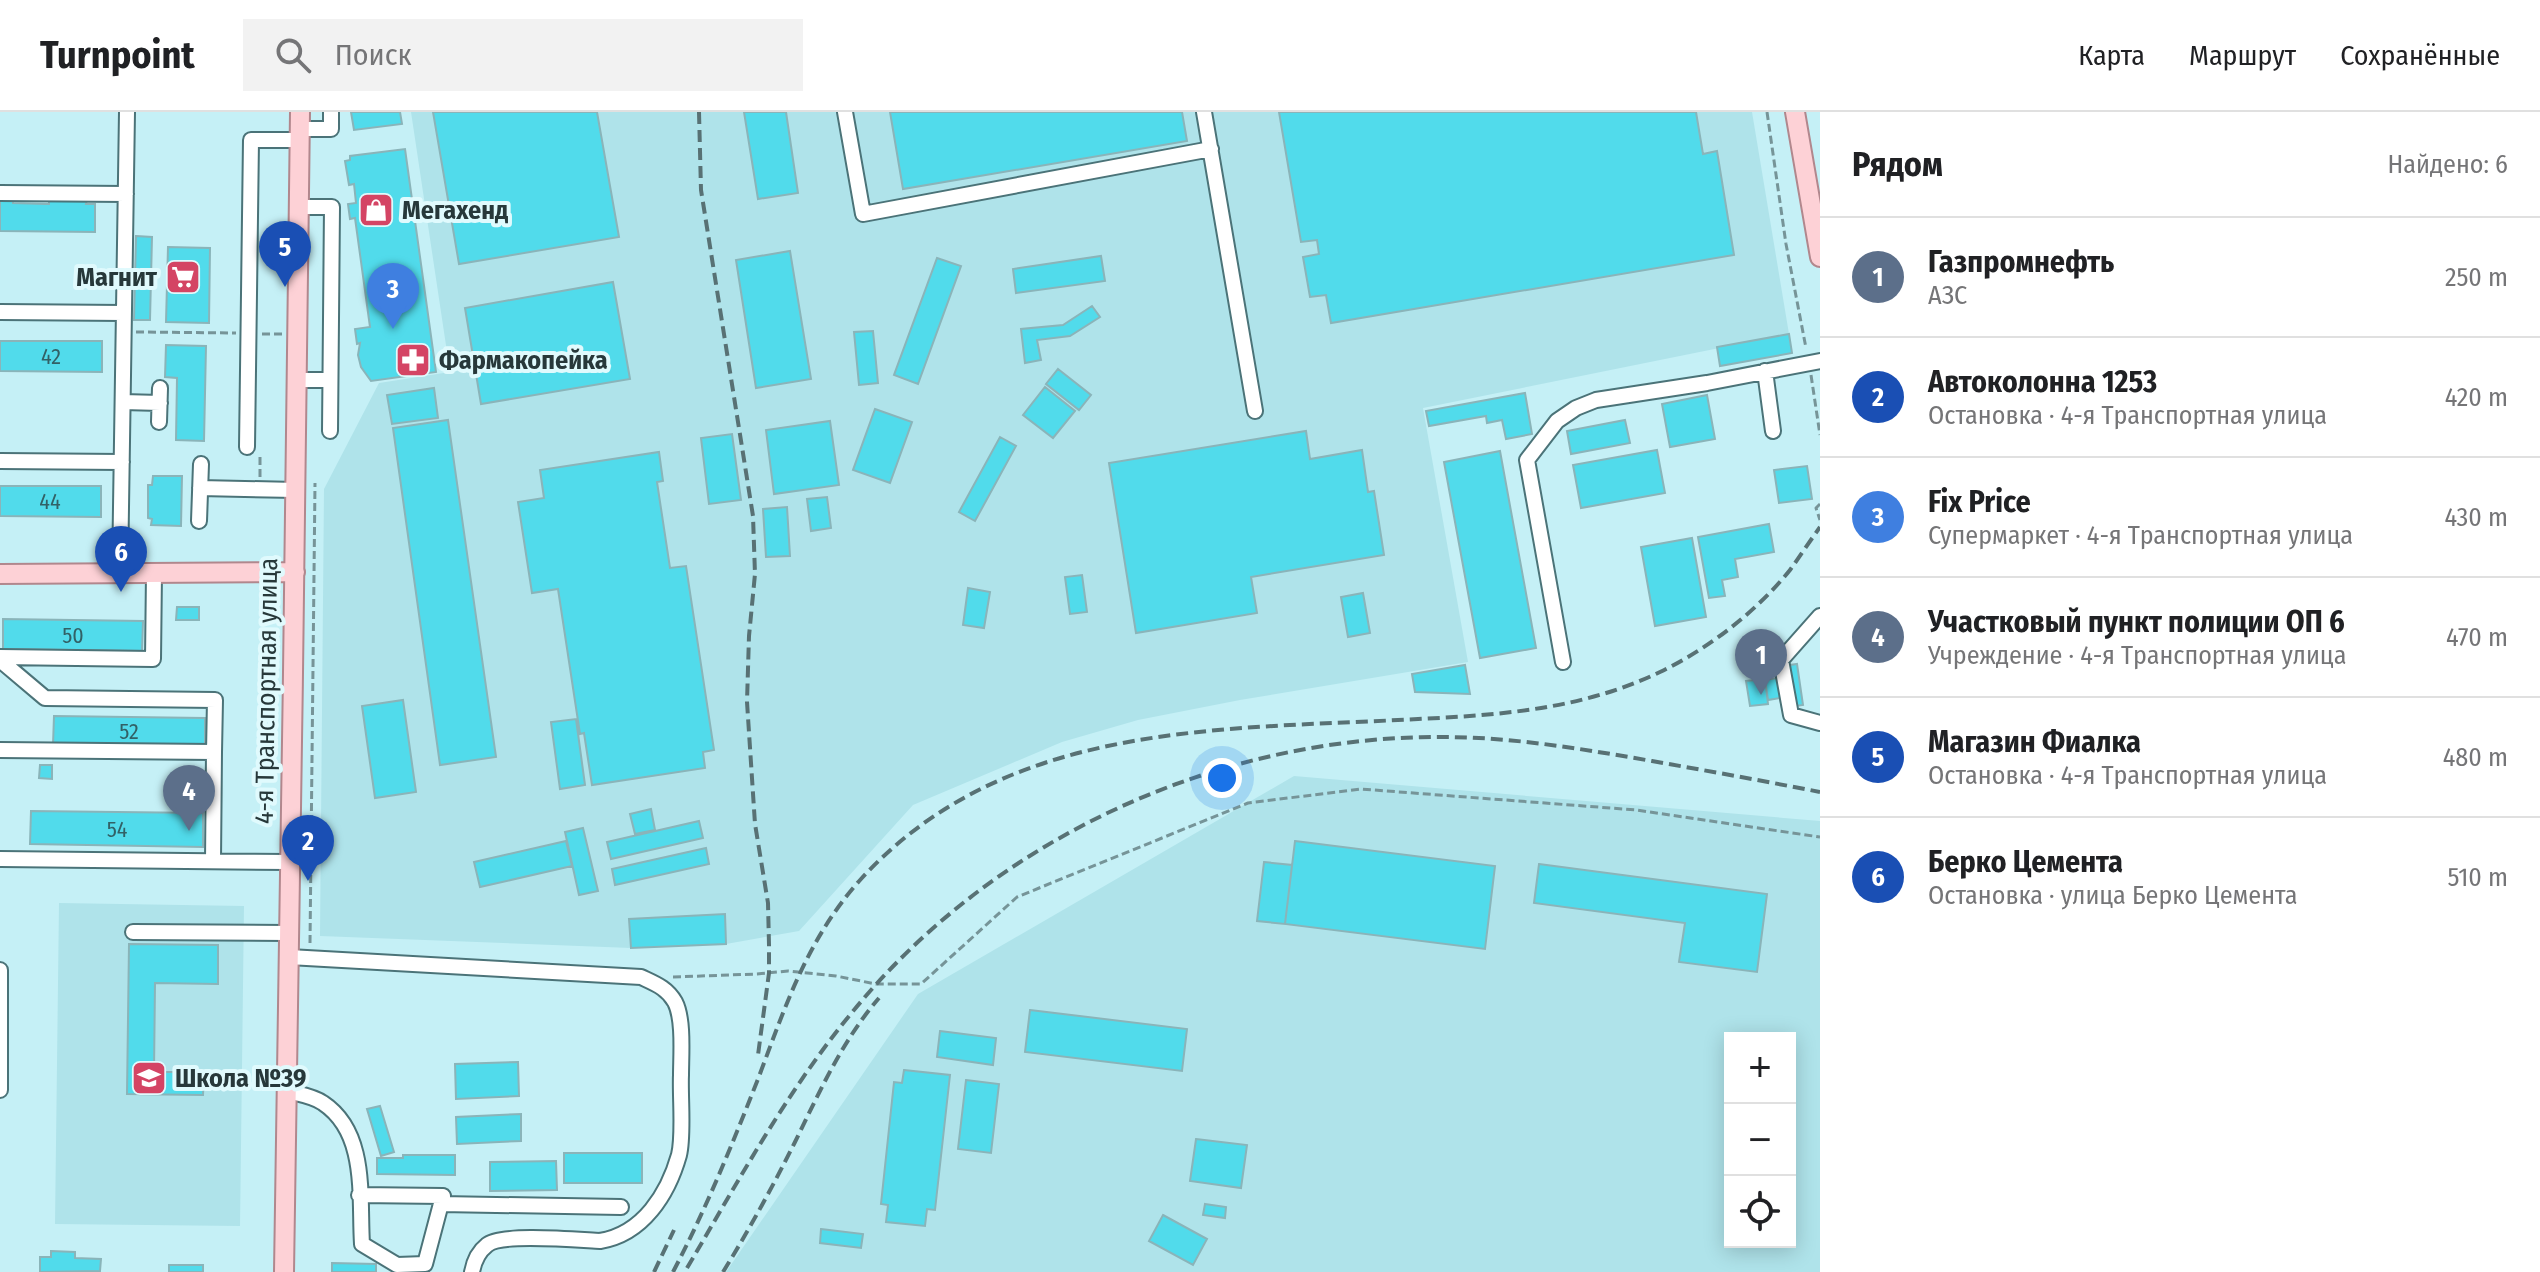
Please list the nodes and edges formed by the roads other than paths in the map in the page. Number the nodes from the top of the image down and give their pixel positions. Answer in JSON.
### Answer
{"nodes":[{"id":1,"x":127,"y":112,"type":"edge"},
{"id":2,"x":331,"y":112,"type":"edge"},
{"id":3,"x":845,"y":112,"type":"edge"},
{"id":4,"x":1204,"y":112,"type":"edge"},
{"id":5,"x":1795,"y":112,"type":"edge"},
{"id":6,"x":299,"y":127,"type":"edge"},
{"id":7,"x":1211,"y":149,"type":"junction"},
{"id":8,"x":0,"y":193,"type":"edge"},
{"id":9,"x":126,"y":194,"type":"junction"},
{"id":10,"x":299,"y":207,"type":"junction"},
{"id":11,"x":1820,"y":257,"type":"edge"},
{"id":12,"x":0,"y":312,"type":"edge"},
{"id":13,"x":124,"y":313,"type":"junction"},
{"id":14,"x":1815,"y":362,"type":"edge"},
{"id":15,"x":1765,"y":371,"type":"junction"},
{"id":16,"x":297,"y":380,"type":"junction"},
{"id":17,"x":330,"y":380,"type":"junction"},
{"id":18,"x":123,"y":402,"type":"junction"},
{"id":19,"x":1255,"y":411,"type":"dead end"},
{"id":20,"x":159,"y":422,"type":"dead end"},
{"id":21,"x":330,"y":431,"type":"dead end"},
{"id":22,"x":1773,"y":431,"type":"dead end"},
{"id":23,"x":254,"y":445,"type":"road end"},
{"id":24,"x":0,"y":461,"type":"edge"},
{"id":25,"x":122,"y":462,"type":"junction"},
{"id":26,"x":201,"y":464,"type":"dead end"},
{"id":27,"x":200,"y":488,"type":"junction"},
{"id":28,"x":296,"y":490,"type":"junction"},
{"id":29,"x":199,"y":521,"type":"dead end"},
{"id":30,"x":295,"y":572,"type":"junction"},
{"id":31,"x":120,"y":573,"type":"junction"},
{"id":32,"x":154,"y":573,"type":"junction"},
{"id":33,"x":0,"y":574,"type":"edge"},
{"id":34,"x":1820,"y":616,"type":"edge"},
{"id":35,"x":0,"y":658,"type":"edge"},
{"id":36,"x":1563,"y":662,"type":"dead end"},
{"id":37,"x":1820,"y":723,"type":"edge"},
{"id":38,"x":0,"y":750,"type":"edge"},
{"id":39,"x":214,"y":752,"type":"junction"},
{"id":40,"x":0,"y":859,"type":"edge"},
{"id":41,"x":213,"y":861,"type":"junction"},
{"id":42,"x":289,"y":862,"type":"junction"},
{"id":43,"x":133,"y":932,"type":"dead end"},
{"id":44,"x":288,"y":933,"type":"junction"},
{"id":45,"x":289,"y":957,"type":"junction"},
{"id":46,"x":0,"y":970,"type":"edge"},
{"id":47,"x":0,"y":1033,"type":"edge"},
{"id":48,"x":0,"y":1090,"type":"edge"},
{"id":49,"x":287,"y":1091,"type":"junction"},
{"id":50,"x":359,"y":1195,"type":"junction"},
{"id":51,"x":441,"y":1204,"type":"junction"},
{"id":52,"x":621,"y":1207,"type":"dead end"},
{"id":53,"x":284,"y":1272,"type":"edge"},
{"id":54,"x":472,"y":1272,"type":"edge"}],
"edges":[{"from":1,"to":9,"type":"street"},
{"from":2,"to":6,"type":"street"},
{"from":3,"to":7,"type":"street"},
{"from":4,"to":7,"type":"street"},
{"from":5,"to":11,"type":"main road"},
{"from":6,"to":10,"type":"main road","name":"4-я Транспортная улица"},
{"from":6,"to":23,"type":"street"},
{"from":7,"to":19,"type":"street"},
{"from":8,"to":9,"type":"street"},
{"from":9,"to":13,"type":"street"},
{"from":10,"to":16,"type":"main road","name":"4-я Транспортная улица"},
{"from":10,"to":17,"type":"street"},
{"from":12,"to":13,"type":"street"},
{"from":13,"to":18,"type":"street"},
{"from":14,"to":15,"type":"street"},
{"from":15,"to":22,"type":"street"},
{"from":15,"to":36,"type":"street"},
{"from":16,"to":17,"type":"street"},
{"from":16,"to":28,"type":"main road","name":"4-я Транспортная улица"},
{"from":17,"to":21,"type":"street"},
{"from":18,"to":20,"type":"street"},
{"from":18,"to":25,"type":"street"},
{"from":24,"to":25,"type":"street"},
{"from":25,"to":31,"type":"street"},
{"from":26,"to":27,"type":"street"},
{"from":27,"to":28,"type":"street"},
{"from":27,"to":29,"type":"street"},
{"from":28,"to":30,"type":"main road","name":"4-я Транспортная улица"},
{"from":30,"to":32,"type":"main road"},
{"from":30,"to":42,"type":"main road","name":"4-я Транспортная улица"},
{"from":31,"to":32,"type":"main road"},
{"from":31,"to":33,"type":"main road"},
{"from":32,"to":35,"type":"street"},
{"from":34,"to":37,"type":"street"},
{"from":35,"to":39,"type":"street"},
{"from":38,"to":39,"type":"street"},
{"from":39,"to":41,"type":"street"},
{"from":40,"to":41,"type":"street"},
{"from":41,"to":42,"type":"street"},
{"from":42,"to":44,"type":"main road","name":"4-я Транспортная улица"},
{"from":43,"to":44,"type":"street"},
{"from":44,"to":45,"type":"main road","name":"4-я Транспортная улица"},
{"from":45,"to":49,"type":"main road","name":"4-я Транспортная улица"},
{"from":45,"to":54,"type":"street"},
{"from":46,"to":47,"type":"street"},
{"from":47,"to":48,"type":"street"},
{"from":49,"to":50,"type":"street"},
{"from":49,"to":53,"type":"main road","name":"4-я Транспортная улица"},
{"from":50,"to":51,"type":"street"},
{"from":50,"to":51,"type":"street"},
{"from":51,"to":52,"type":"street"}]}
